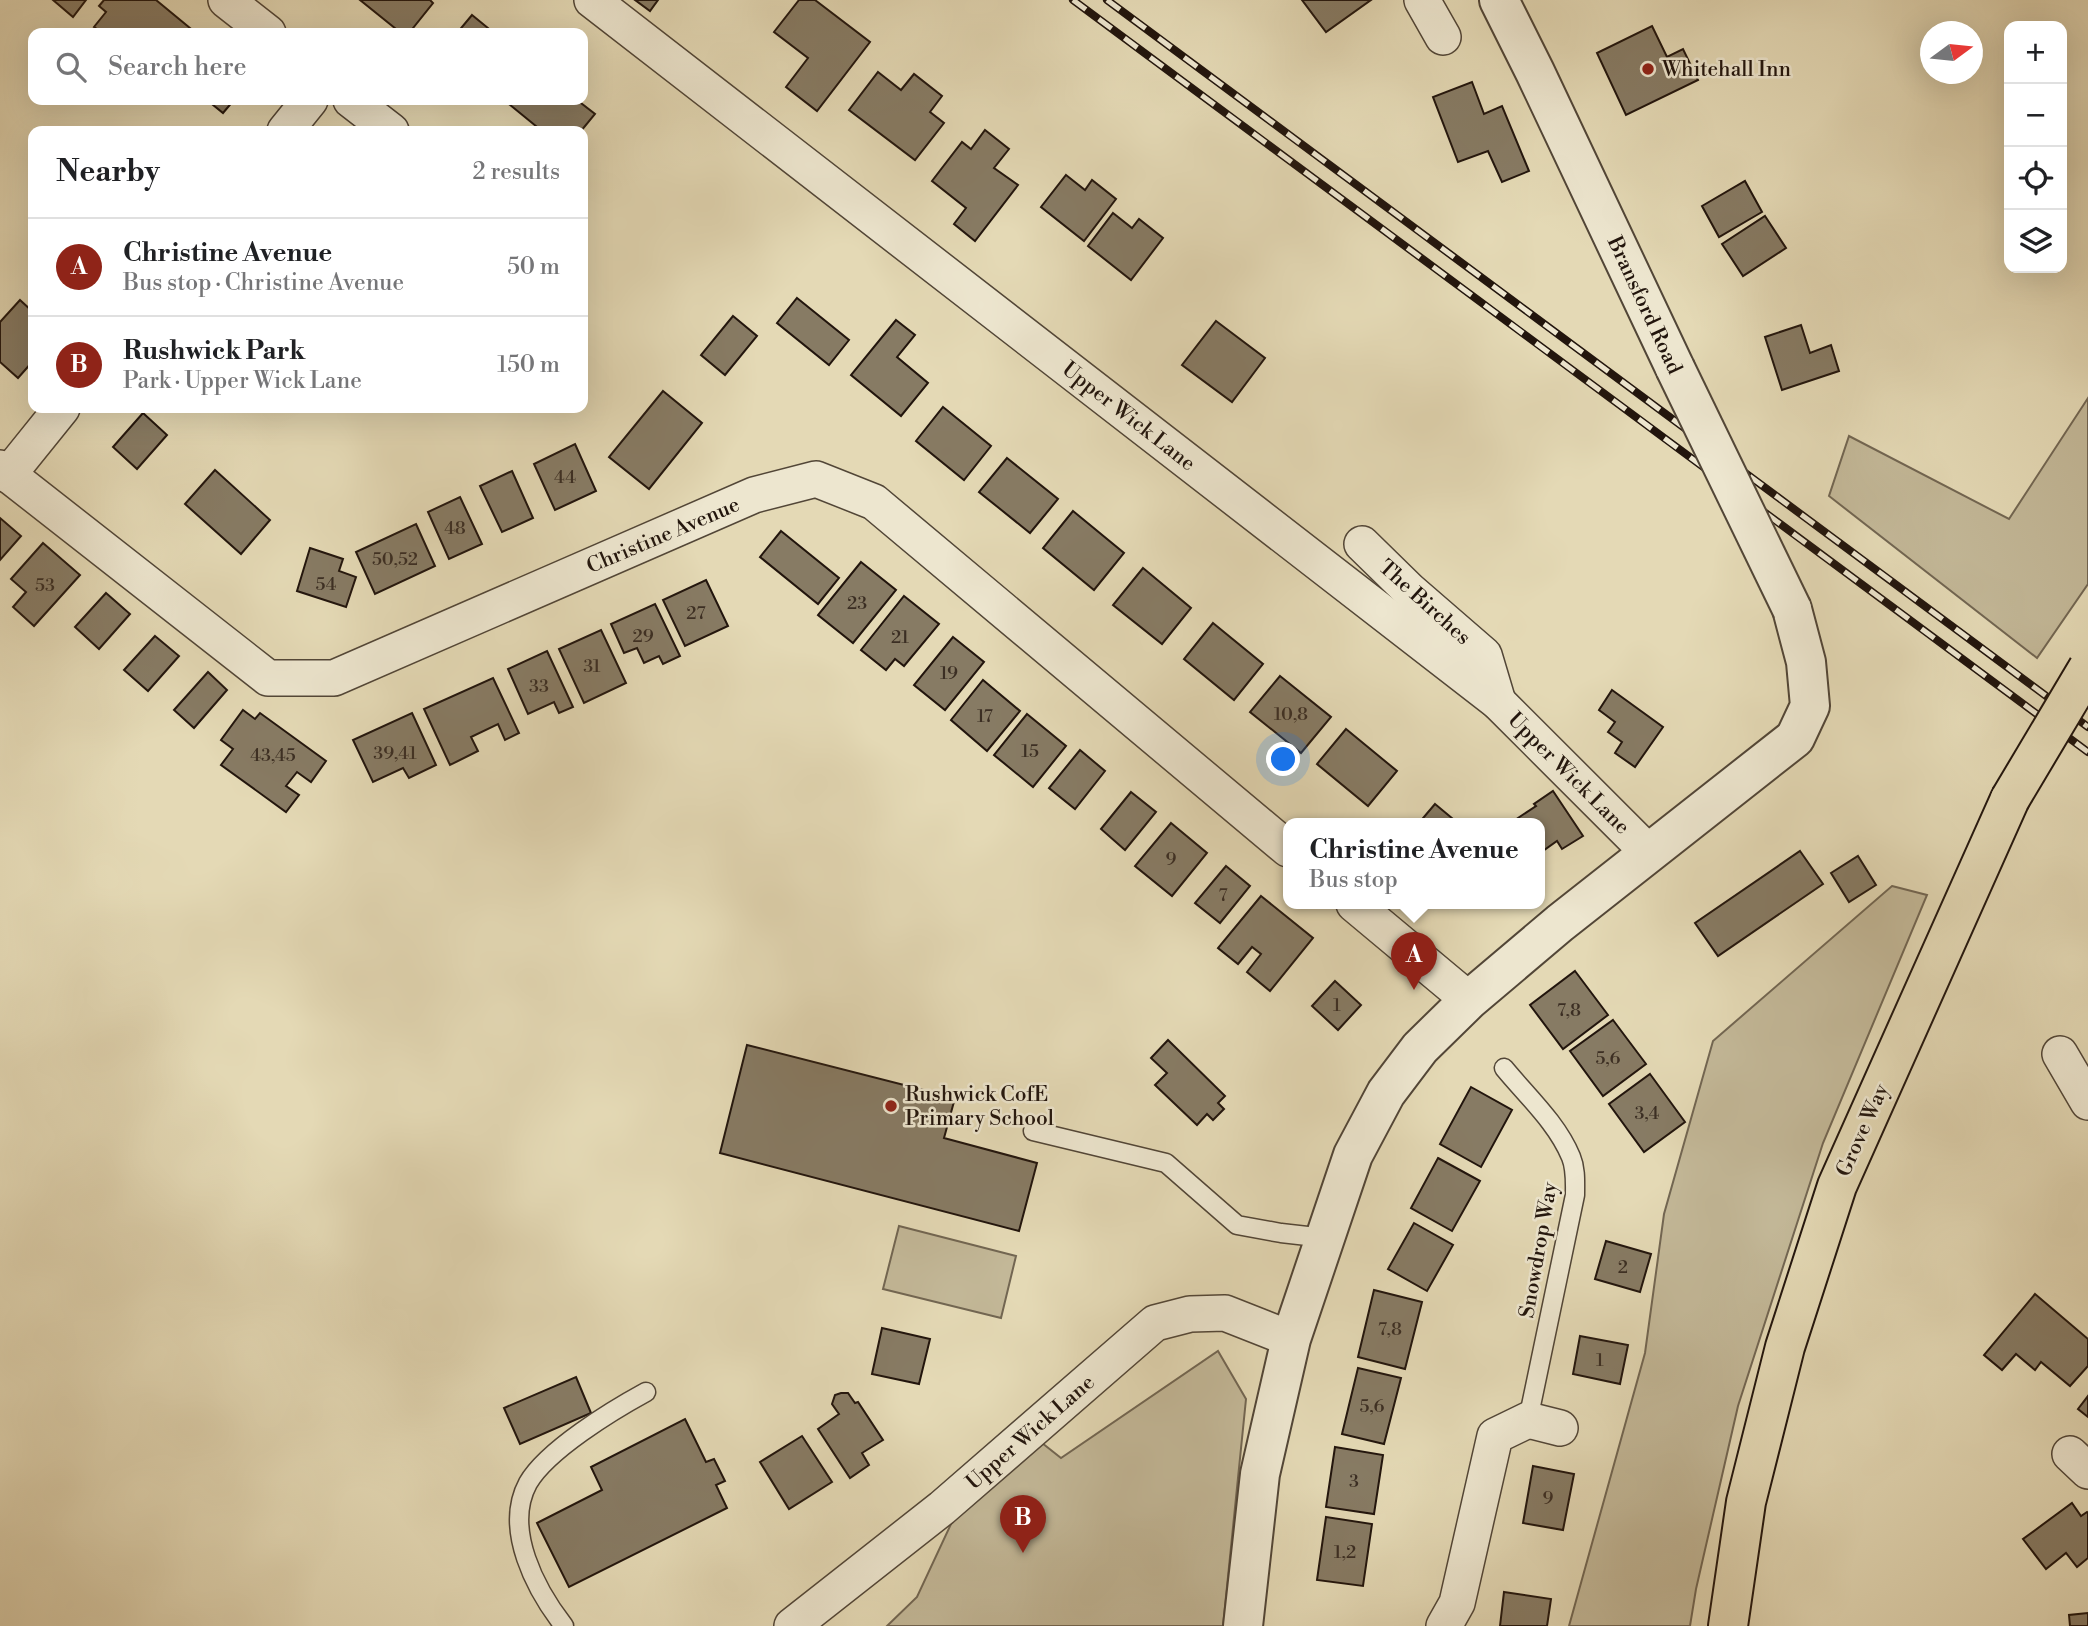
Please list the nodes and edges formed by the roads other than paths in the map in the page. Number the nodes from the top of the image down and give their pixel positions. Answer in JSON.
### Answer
{"nodes":[{"id":1,"x":226,"y":0,"type":"edge"},
{"id":2,"x":592,"y":0,"type":"edge"},
{"id":3,"x":1422,"y":0,"type":"edge"},
{"id":4,"x":1499,"y":0,"type":"edge"},
{"id":5,"x":262,"y":28,"type":"edge"},
{"id":6,"x":1443,"y":37,"type":"dead end"},
{"id":7,"x":306,"y":105,"type":"edge"},
{"id":8,"x":357,"y":105,"type":"edge"},
{"id":9,"x":289,"y":126,"type":"edge"},
{"id":10,"x":385,"y":126,"type":"edge"},
{"id":11,"x":57,"y":413,"type":"edge"},
{"id":12,"x":4,"y":472,"type":"edge"},
{"id":13,"x":1362,"y":544,"type":"dead end"},
{"id":14,"x":1792,"y":609,"type":"joint"},
{"id":15,"x":2088,"y":668,"type":"edge"},
{"id":16,"x":1498,"y":702,"type":"junction"},
{"id":17,"x":1283,"y":845,"type":"edge"},
{"id":18,"x":1649,"y":853,"type":"junction"},
{"id":19,"x":1360,"y":909,"type":"edge"},
{"id":20,"x":1469,"y":1000,"type":"junction"},
{"id":21,"x":2060,"y":1054,"type":"dead end"},
{"id":22,"x":1504,"y":1068,"type":"dead end"},
{"id":23,"x":2088,"y":1102,"type":"edge"},
{"id":24,"x":1033,"y":1130,"type":"dead end"},
{"id":25,"x":1325,"y":1238,"type":"junction"},
{"id":26,"x":1291,"y":1339,"type":"junction"},
{"id":27,"x":646,"y":1392,"type":"dead end"},
{"id":28,"x":1544,"y":1424,"type":"joint"},
{"id":29,"x":564,"y":1626,"type":"edge"},
{"id":30,"x":792,"y":1626,"type":"edge"},
{"id":31,"x":1242,"y":1626,"type":"edge"},
{"id":32,"x":1444,"y":1626,"type":"edge"},
{"id":33,"x":1728,"y":1626,"type":"edge"}],
"edges":[{"from":1,"to":5,"type":"street"},
{"from":2,"to":16,"type":"street","name":"Upper Wick Lane"},
{"from":3,"to":6,"type":"street"},
{"from":4,"to":14,"type":"street","name":"Bransford Road","bridge":true},
{"from":7,"to":9,"type":"street"},
{"from":8,"to":10,"type":"street"},
{"from":11,"to":12,"type":"street"},
{"from":12,"to":17,"type":"street","name":"Christine Avenue"},
{"from":13,"to":16,"type":"street","name":"The Birches"},
{"from":14,"to":18,"type":"street","name":"Upper Wick Lane"},
{"from":15,"to":33,"type":"highway","name":"Grove Way","bridge":true},
{"from":16,"to":18,"type":"street","name":"Upper Wick Lane"},
{"from":18,"to":20,"type":"street","name":"Upper Wick Lane"},
{"from":19,"to":20,"type":"street"},
{"from":20,"to":25,"type":"street","name":"Upper Wick Lane"},
{"from":21,"to":23,"type":"street"},
{"from":22,"to":28,"type":"lane","name":"Snowdrop Way"},
{"from":24,"to":25,"type":"lane"},
{"from":25,"to":26,"type":"street","name":"Upper Wick Lane"},
{"from":26,"to":30,"type":"street","name":"Upper Wick Lane"},
{"from":26,"to":31,"type":"street","name":"Upper Wick Lane"},
{"from":27,"to":29,"type":"lane"},
{"from":28,"to":32,"type":"street"}]}
